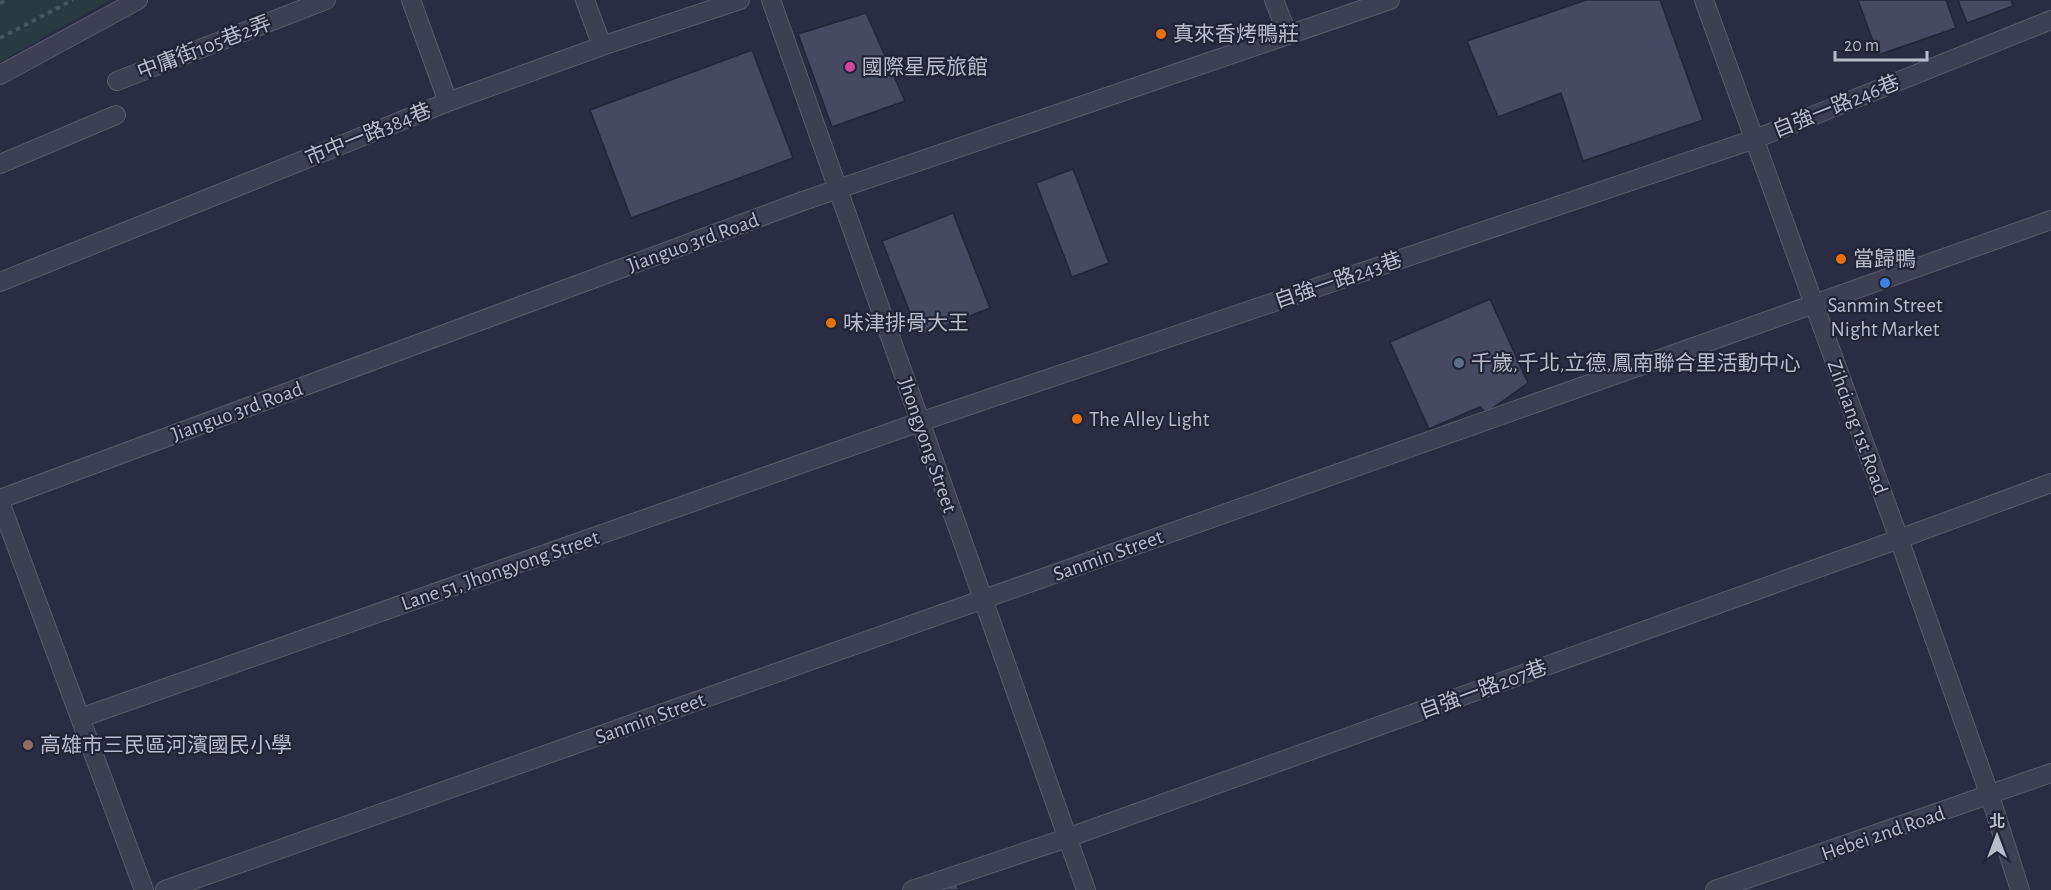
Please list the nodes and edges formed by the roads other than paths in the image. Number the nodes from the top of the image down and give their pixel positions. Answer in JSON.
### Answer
{"nodes":[{"id":1,"x":138,"y":0,"type":"edge"},
{"id":2,"x":326,"y":0,"type":"edge"},
{"id":3,"x":411,"y":0,"type":"edge"},
{"id":4,"x":585,"y":0,"type":"edge"},
{"id":5,"x":740,"y":0,"type":"edge"},
{"id":6,"x":771,"y":0,"type":"edge"},
{"id":7,"x":1275,"y":0,"type":"edge"},
{"id":8,"x":1390,"y":0,"type":"edge"},
{"id":9,"x":1704,"y":0,"type":"edge"},
{"id":10,"x":2051,"y":20,"type":"edge"},
{"id":11,"x":1288,"y":35,"type":"junction"},
{"id":12,"x":602,"y":46,"type":"junction"},
{"id":13,"x":0,"y":75,"type":"edge"},
{"id":14,"x":117,"y":81,"type":"dead end"},
{"id":15,"x":448,"y":102,"type":"junction"},
{"id":16,"x":116,"y":116,"type":"dead end"},
{"id":17,"x":1755,"y":139,"type":"junction"},
{"id":18,"x":0,"y":164,"type":"edge"},
{"id":19,"x":838,"y":190,"type":"junction"},
{"id":20,"x":2051,"y":220,"type":"edge"},
{"id":21,"x":0,"y":282,"type":"edge"},
{"id":22,"x":1814,"y":305,"type":"junction"},
{"id":23,"x":920,"y":422,"type":"junction"},
{"id":24,"x":2051,"y":483,"type":"edge"},
{"id":25,"x":0,"y":501,"type":"edge"},
{"id":26,"x":1899,"y":539,"type":"junction"},
{"id":27,"x":983,"y":600,"type":"junction"},
{"id":28,"x":80,"y":718,"type":"junction"},
{"id":29,"x":2051,"y":773,"type":"edge"},
{"id":30,"x":1990,"y":796,"type":"junction"},
{"id":31,"x":1067,"y":838,"type":"junction"},
{"id":32,"x":144,"y":890,"type":"edge"},
{"id":33,"x":165,"y":890,"type":"edge"},
{"id":34,"x":912,"y":890,"type":"edge"},
{"id":35,"x":1086,"y":890,"type":"edge"},
{"id":36,"x":1715,"y":890,"type":"edge"},
{"id":37,"x":2020,"y":890,"type":"edge"}],
"edges":[{"from":1,"to":13,"type":"street"},
{"from":2,"to":14,"type":"street","name":"中庸街105巷2弄"},
{"from":3,"to":15,"type":"street"},
{"from":4,"to":12,"type":"street"},
{"from":5,"to":12,"type":"street","name":"市中一路384巷"},
{"from":6,"to":19,"type":"street","name":"Jhongyong Street"},
{"from":7,"to":11,"type":"street"},
{"from":8,"to":11,"type":"street","name":"Jianguo 3rd Road"},
{"from":9,"to":17,"type":"street","name":"Zihciang 1st Road"},
{"from":10,"to":17,"type":"street","name":"自強一路246巷"},
{"from":11,"to":19,"type":"street","name":"Jianguo 3rd Road"},
{"from":12,"to":15,"type":"street","name":"市中一路384巷"},
{"from":15,"to":21,"type":"street","name":"市中一路384巷"},
{"from":16,"to":18,"type":"street"},
{"from":17,"to":22,"type":"street","name":"Zihciang 1st Road"},
{"from":17,"to":23,"type":"street","name":"自強一路243巷"},
{"from":19,"to":23,"type":"street","name":"Jhongyong Street"},
{"from":19,"to":25,"type":"street","name":"Jianguo 3rd Road"},
{"from":20,"to":22,"type":"street","name":"Sanmin Street"},
{"from":22,"to":26,"type":"street","name":"Zihciang 1st Road"},
{"from":22,"to":27,"type":"street","name":"Sanmin Street"},
{"from":23,"to":27,"type":"street","name":"Jhongyong Street"},
{"from":23,"to":28,"type":"street","name":"Lane 51, Jhongyong Street"},
{"from":24,"to":26,"type":"street","name":"自強一路207巷"},
{"from":25,"to":28,"type":"street"},
{"from":26,"to":30,"type":"street","name":"Zihciang 1st Road"},
{"from":26,"to":31,"type":"street","name":"自強一路207巷"},
{"from":27,"to":31,"type":"street","name":"Jhongyong Street"},
{"from":27,"to":33,"type":"street","name":"Sanmin Street"},
{"from":28,"to":32,"type":"street"},
{"from":29,"to":30,"type":"street","name":"Hebei 2nd Road"},
{"from":30,"to":36,"type":"street","name":"Hebei 2nd Road"},
{"from":30,"to":37,"type":"street","name":"Zihciang 1st Road"},
{"from":31,"to":34,"type":"street","name":"自強一路207巷"},
{"from":31,"to":35,"type":"street","name":"Jhongyong Street"}]}
